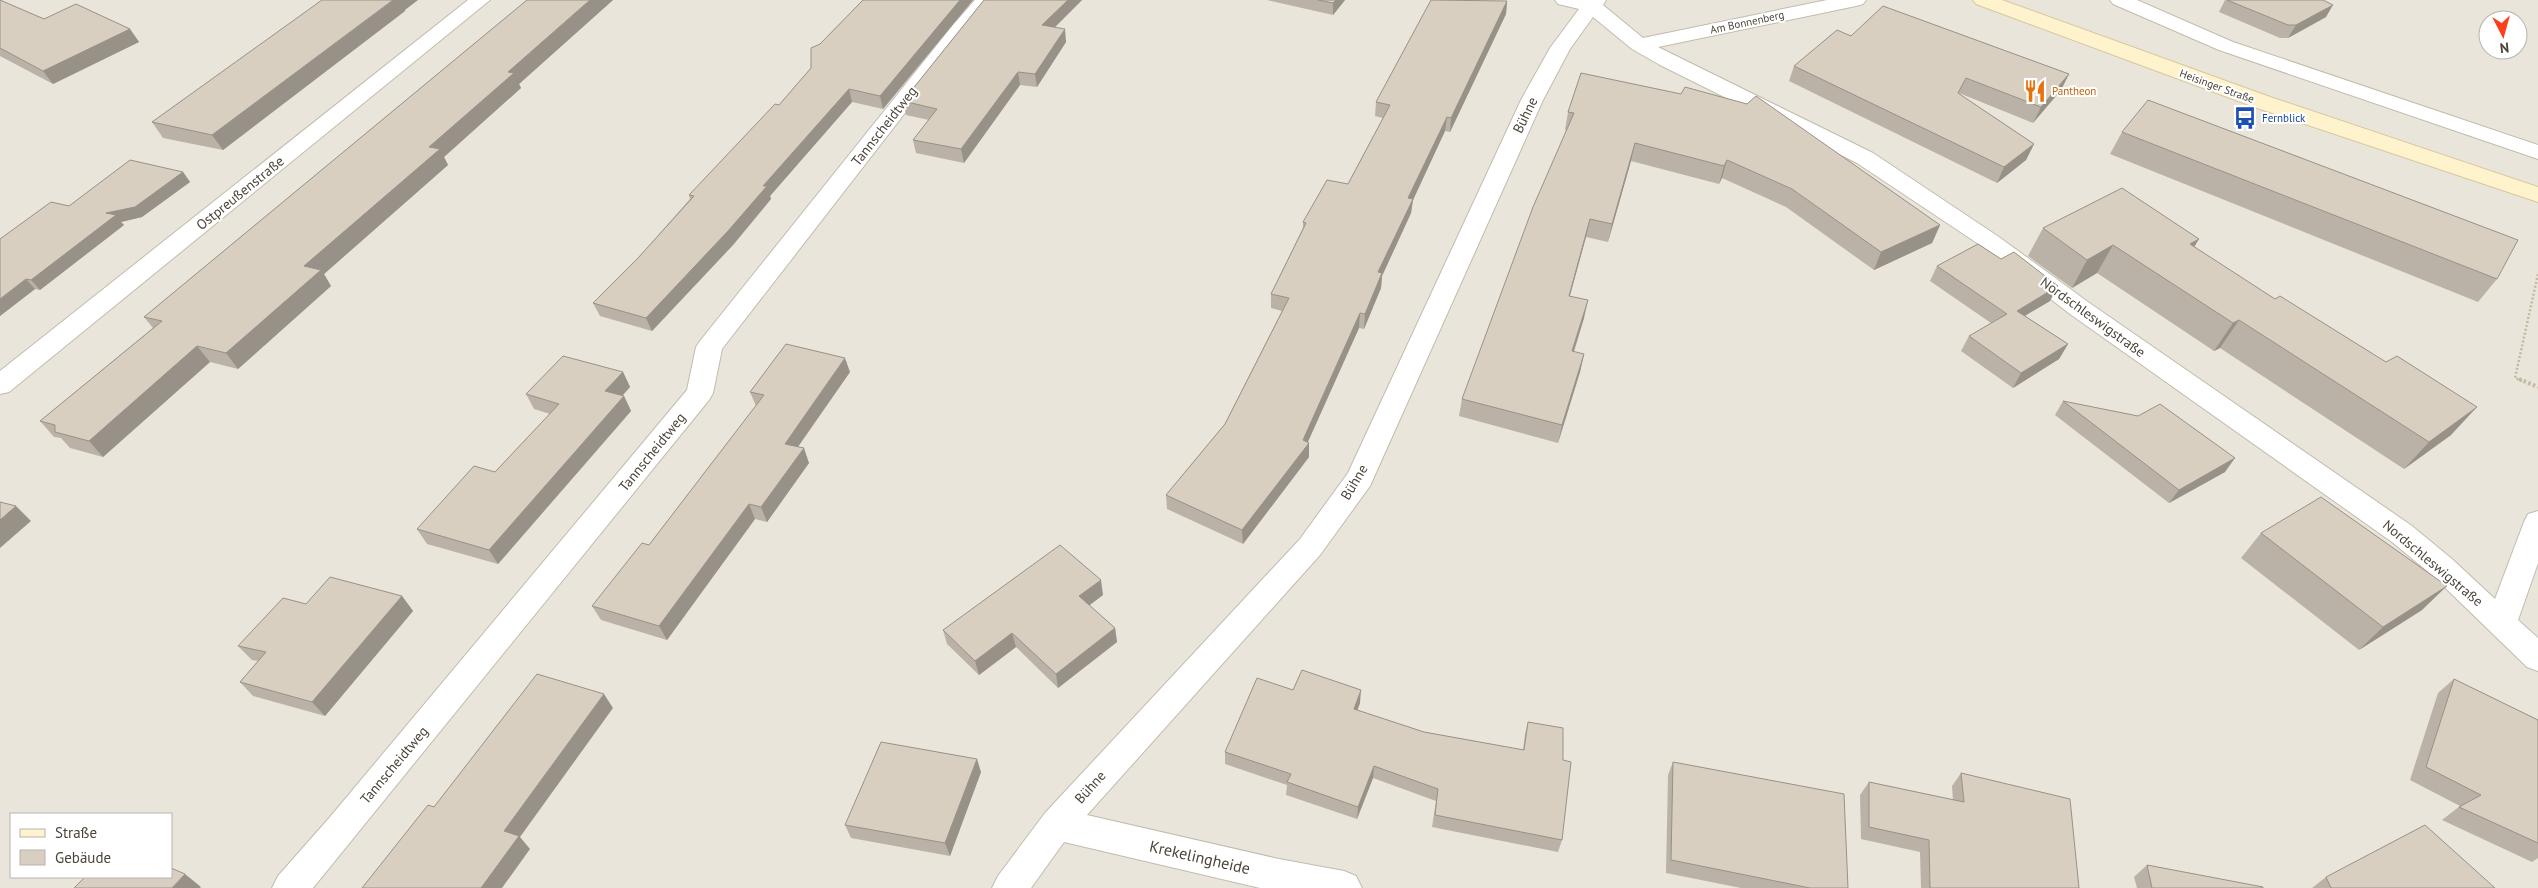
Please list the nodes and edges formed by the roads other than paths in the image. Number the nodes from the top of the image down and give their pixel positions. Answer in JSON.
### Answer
{"nodes":[{"id":1,"x":480,"y":0,"type":"edge"},
{"id":2,"x":986,"y":0,"type":"edge"},
{"id":3,"x":1566,"y":0,"type":"edge"},
{"id":4,"x":1856,"y":0,"type":"edge"},
{"id":5,"x":1983,"y":0,"type":"edge"},
{"id":6,"x":2120,"y":0,"type":"edge"},
{"id":7,"x":1594,"y":3,"type":"edge"},
{"id":8,"x":1639,"y":45,"type":"junction"},
{"id":9,"x":2538,"y":152,"type":"edge"},
{"id":10,"x":2538,"y":194,"type":"edge"},
{"id":11,"x":0,"y":385,"type":"edge"},
{"id":12,"x":2538,"y":522,"type":"edge"},
{"id":13,"x":2502,"y":622,"type":"junction"},
{"id":14,"x":2538,"y":658,"type":"edge"},
{"id":15,"x":1057,"y":824,"type":"junction"},
{"id":16,"x":290,"y":888,"type":"edge"},
{"id":17,"x":1010,"y":888,"type":"edge"},
{"id":18,"x":1344,"y":888,"type":"edge"}],
"edges":[{"from":1,"to":11,"type":"street","name":"Ostpreußenstraße"},
{"from":2,"to":16,"type":"street","name":"Tannscheidtweg"},
{"from":3,"to":7,"type":"street"},
{"from":4,"to":8,"type":"street","name":"Am Bonnenberg"},
{"from":5,"to":10,"type":"main road","name":"Heisinger Straße"},
{"from":6,"to":9,"type":"street"},
{"from":7,"to":8,"type":"street","name":"Nordschleswigstraße"},
{"from":7,"to":15,"type":"street","name":"Bühne"},
{"from":8,"to":13,"type":"street","name":"Nordschleswigstraße"},
{"from":12,"to":13,"type":"street"},
{"from":13,"to":14,"type":"street","name":"Nordschleswigstraße"},
{"from":15,"to":17,"type":"street","name":"Bühne"},
{"from":15,"to":18,"type":"street","name":"Krekelingheide"}]}
